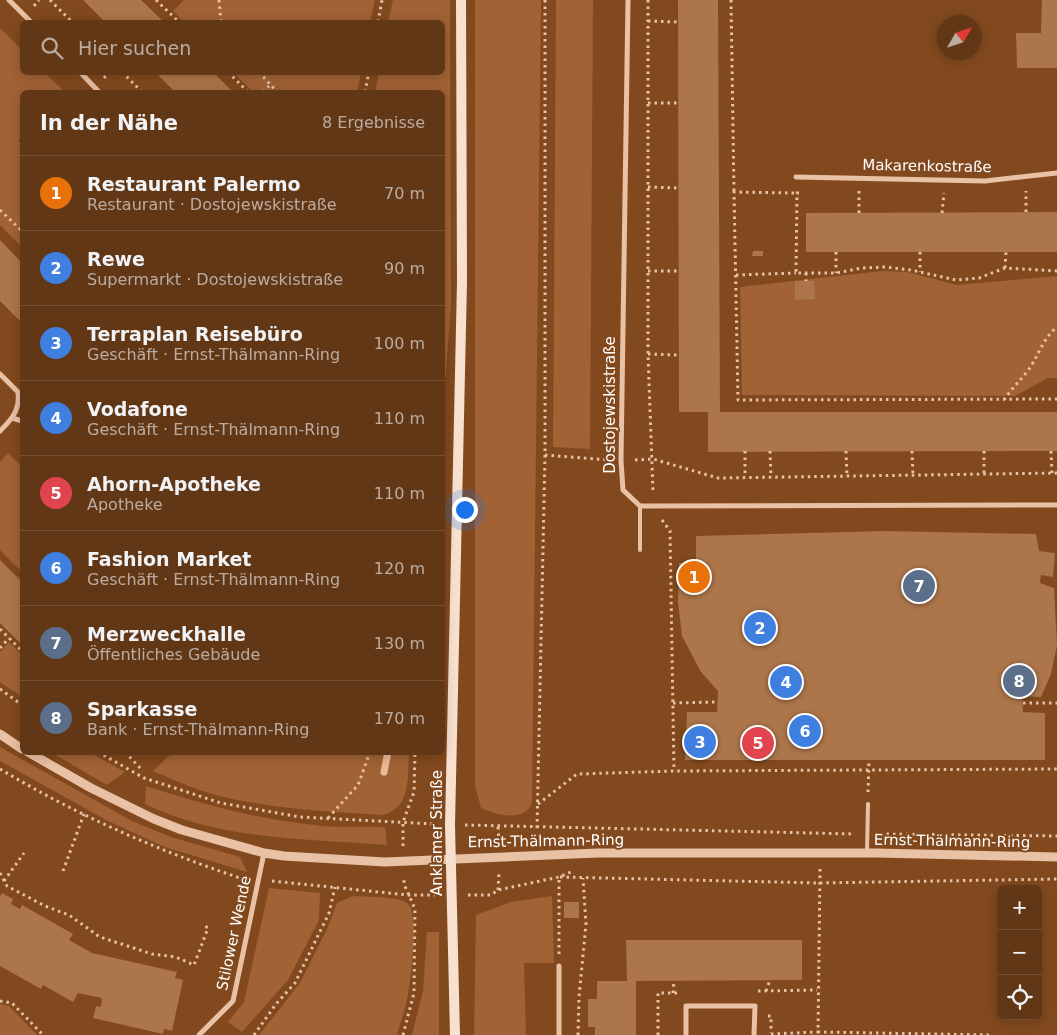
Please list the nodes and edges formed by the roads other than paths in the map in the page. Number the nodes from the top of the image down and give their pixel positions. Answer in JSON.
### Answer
{"nodes":[{"id":1,"x":9,"y":0,"type":"edge"},
{"id":2,"x":461,"y":0,"type":"edge"},
{"id":3,"x":628,"y":0,"type":"edge"},
{"id":4,"x":29,"y":20,"type":"edge"},
{"id":5,"x":83,"y":75,"type":"edge"},
{"id":6,"x":95,"y":90,"type":"edge"},
{"id":7,"x":1057,"y":173,"type":"edge"},
{"id":8,"x":796,"y":177,"type":"road end"},
{"id":9,"x":0,"y":374,"type":"edge"},
{"id":10,"x":20,"y":394,"type":"edge"},
{"id":11,"x":12,"y":418,"type":"junction"},
{"id":12,"x":20,"y":421,"type":"edge"},
{"id":13,"x":0,"y":431,"type":"edge"},
{"id":14,"x":1057,"y":505,"type":"edge"},
{"id":15,"x":640,"y":506,"type":"junction"},
{"id":16,"x":640,"y":550,"type":"dead end"},
{"id":17,"x":0,"y":734,"type":"edge"},
{"id":18,"x":20,"y":748,"type":"edge"},
{"id":19,"x":33,"y":755,"type":"edge"},
{"id":20,"x":868,"y":804,"type":"road end"},
{"id":21,"x":264,"y":853,"type":"junction"},
{"id":22,"x":867,"y":853,"type":"junction"},
{"id":23,"x":451,"y":857,"type":"junction"},
{"id":24,"x":1057,"y":857,"type":"edge"},
{"id":25,"x":559,"y":966,"type":"road end"},
{"id":26,"x":199,"y":1035,"type":"edge"},
{"id":27,"x":455,"y":1035,"type":"edge"},
{"id":28,"x":559,"y":1035,"type":"edge"},
{"id":29,"x":686,"y":1035,"type":"edge"},
{"id":30,"x":754,"y":1035,"type":"edge"}],
"edges":[{"from":1,"to":4,"type":"street"},
{"from":2,"to":23,"type":"main road","name":"Anklamer Straße"},
{"from":3,"to":15,"type":"street","name":"Dostojewskistraße"},
{"from":5,"to":6,"type":"street"},
{"from":7,"to":8,"type":"street","name":"Makarenkostraße"},
{"from":9,"to":10,"type":"street"},
{"from":10,"to":11,"type":"street"},
{"from":11,"to":12,"type":"street"},
{"from":11,"to":13,"type":"street"},
{"from":14,"to":15,"type":"street"},
{"from":15,"to":16,"type":"lane"},
{"from":17,"to":18,"type":"street"},
{"from":19,"to":21,"type":"street","name":"Ernst-Thälmann-Ring"},
{"from":20,"to":22,"type":"lane"},
{"from":21,"to":23,"type":"street","name":"Ernst-Thälmann-Ring"},
{"from":21,"to":26,"type":"street","name":"Stilower Wende"},
{"from":22,"to":23,"type":"street","name":"Ernst-Thälmann-Ring"},
{"from":22,"to":24,"type":"street","name":"Ernst-Thälmann-Ring"},
{"from":23,"to":27,"type":"main road","name":"Anklamer Straße"},
{"from":25,"to":28,"type":"street"},
{"from":29,"to":30,"type":"street"}]}
